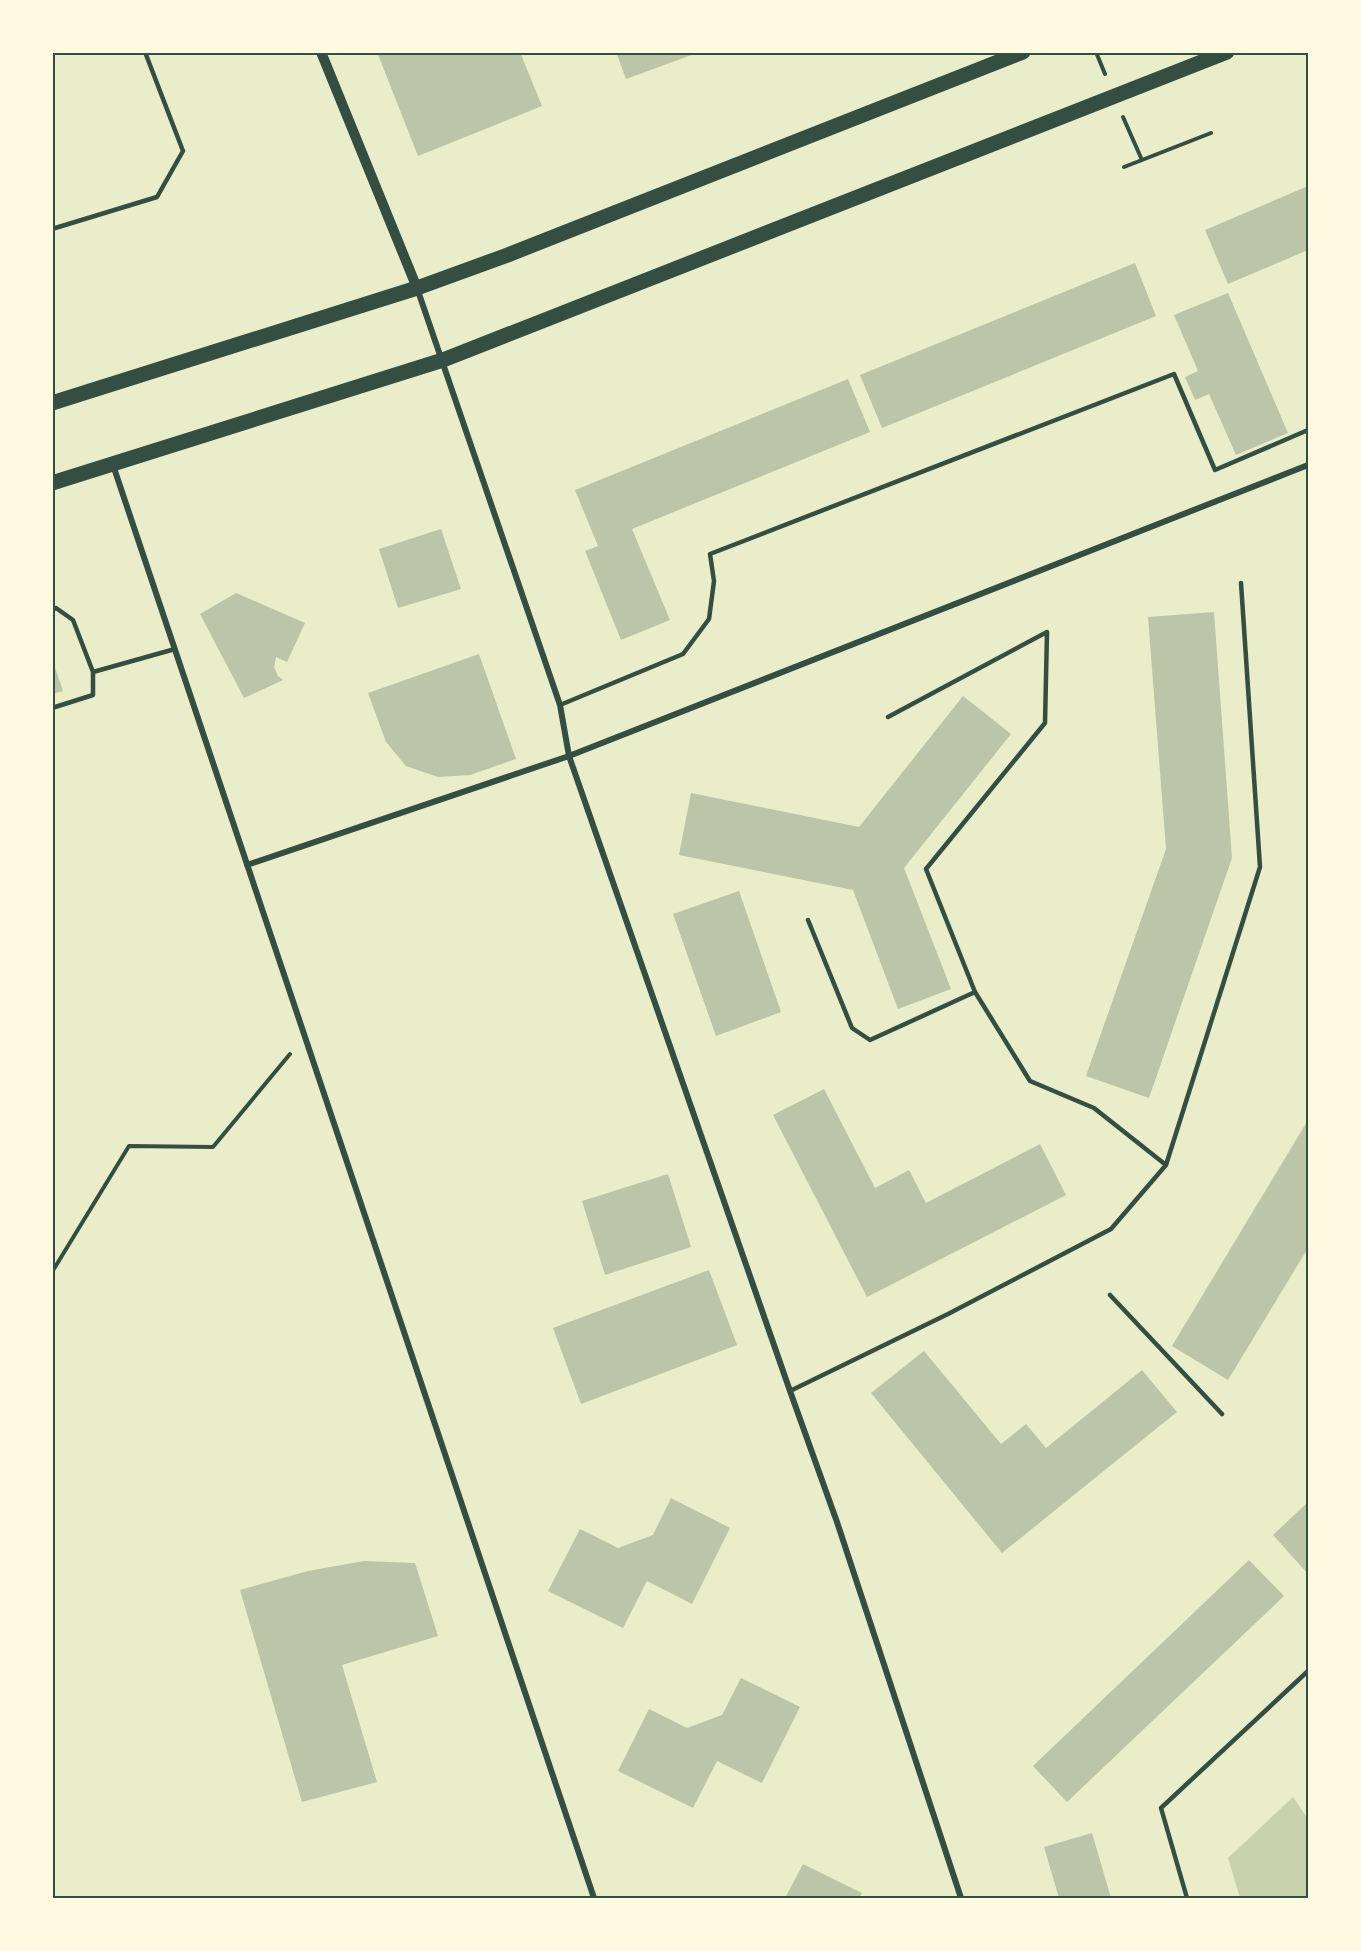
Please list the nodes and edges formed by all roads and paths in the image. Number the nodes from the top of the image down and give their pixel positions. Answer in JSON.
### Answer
{"nodes":[{"id":1,"x":145,"y":52,"type":"edge"},
{"id":2,"x":321,"y":52,"type":"edge"},
{"id":3,"x":1023,"y":52,"type":"edge"},
{"id":4,"x":1227,"y":52,"type":"edge"},
{"id":5,"x":1211,"y":133,"type":"dead end"},
{"id":6,"x":1142,"y":160,"type":"dead end"},
{"id":7,"x":52,"y":229,"type":"edge"},
{"id":8,"x":417,"y":288,"type":"junction"},
{"id":9,"x":443,"y":360,"type":"junction"},
{"id":10,"x":52,"y":403,"type":"edge"},
{"id":11,"x":1308,"y":430,"type":"edge"},
{"id":12,"x":113,"y":464,"type":"junction"},
{"id":13,"x":1308,"y":465,"type":"edge"},
{"id":14,"x":52,"y":483,"type":"edge"},
{"id":15,"x":1240,"y":583,"type":"dead end"},
{"id":16,"x":52,"y":610,"type":"edge"},
{"id":17,"x":175,"y":649,"type":"junction"},
{"id":18,"x":93,"y":672,"type":"junction"},
{"id":19,"x":560,"y":705,"type":"junction"},
{"id":20,"x":52,"y":708,"type":"edge"},
{"id":21,"x":888,"y":717,"type":"dead end"},
{"id":22,"x":569,"y":756,"type":"junction"},
{"id":23,"x":248,"y":865,"type":"junction"},
{"id":24,"x":808,"y":920,"type":"dead end"},
{"id":25,"x":975,"y":992,"type":"junction"},
{"id":26,"x":305,"y":1037,"type":"junction"},
{"id":27,"x":1166,"y":1165,"type":"junction"},
{"id":28,"x":52,"y":1272,"type":"edge"},
{"id":29,"x":1110,"y":1295,"type":"dead end"},
{"id":30,"x":790,"y":1391,"type":"junction"},
{"id":31,"x":1222,"y":1414,"type":"dead end"},
{"id":32,"x":1308,"y":1671,"type":"edge"},
{"id":33,"x":594,"y":1899,"type":"edge"},
{"id":34,"x":961,"y":1899,"type":"edge"},
{"id":35,"x":1187,"y":1899,"type":"edge"}],
"edges":[{"from":1,"to":7,"type":"lane"},
{"from":2,"to":8,"type":"street"},
{"from":3,"to":8,"type":"main road"},
{"from":4,"to":9,"type":"main road"},
{"from":5,"to":6,"type":"path"},
{"from":8,"to":9,"type":"street"},
{"from":8,"to":10,"type":"main road"},
{"from":9,"to":12,"type":"main road"},
{"from":9,"to":19,"type":"street"},
{"from":11,"to":19,"type":"lane"},
{"from":12,"to":14,"type":"main road"},
{"from":12,"to":17,"type":"street"},
{"from":13,"to":22,"type":"street"},
{"from":15,"to":27,"type":"lane"},
{"from":16,"to":18,"type":"lane"},
{"from":17,"to":18,"type":"lane"},
{"from":17,"to":23,"type":"street"},
{"from":18,"to":20,"type":"lane"},
{"from":19,"to":22,"type":"street"},
{"from":21,"to":25,"type":"lane"},
{"from":22,"to":23,"type":"street"},
{"from":22,"to":30,"type":"street"},
{"from":23,"to":26,"type":"street"},
{"from":24,"to":25,"type":"lane"},
{"from":25,"to":27,"type":"lane"},
{"from":26,"to":28,"type":"path"},
{"from":26,"to":33,"type":"street"},
{"from":27,"to":30,"type":"lane"},
{"from":29,"to":31,"type":"lane"},
{"from":30,"to":34,"type":"street"},
{"from":32,"to":35,"type":"lane"}]}
